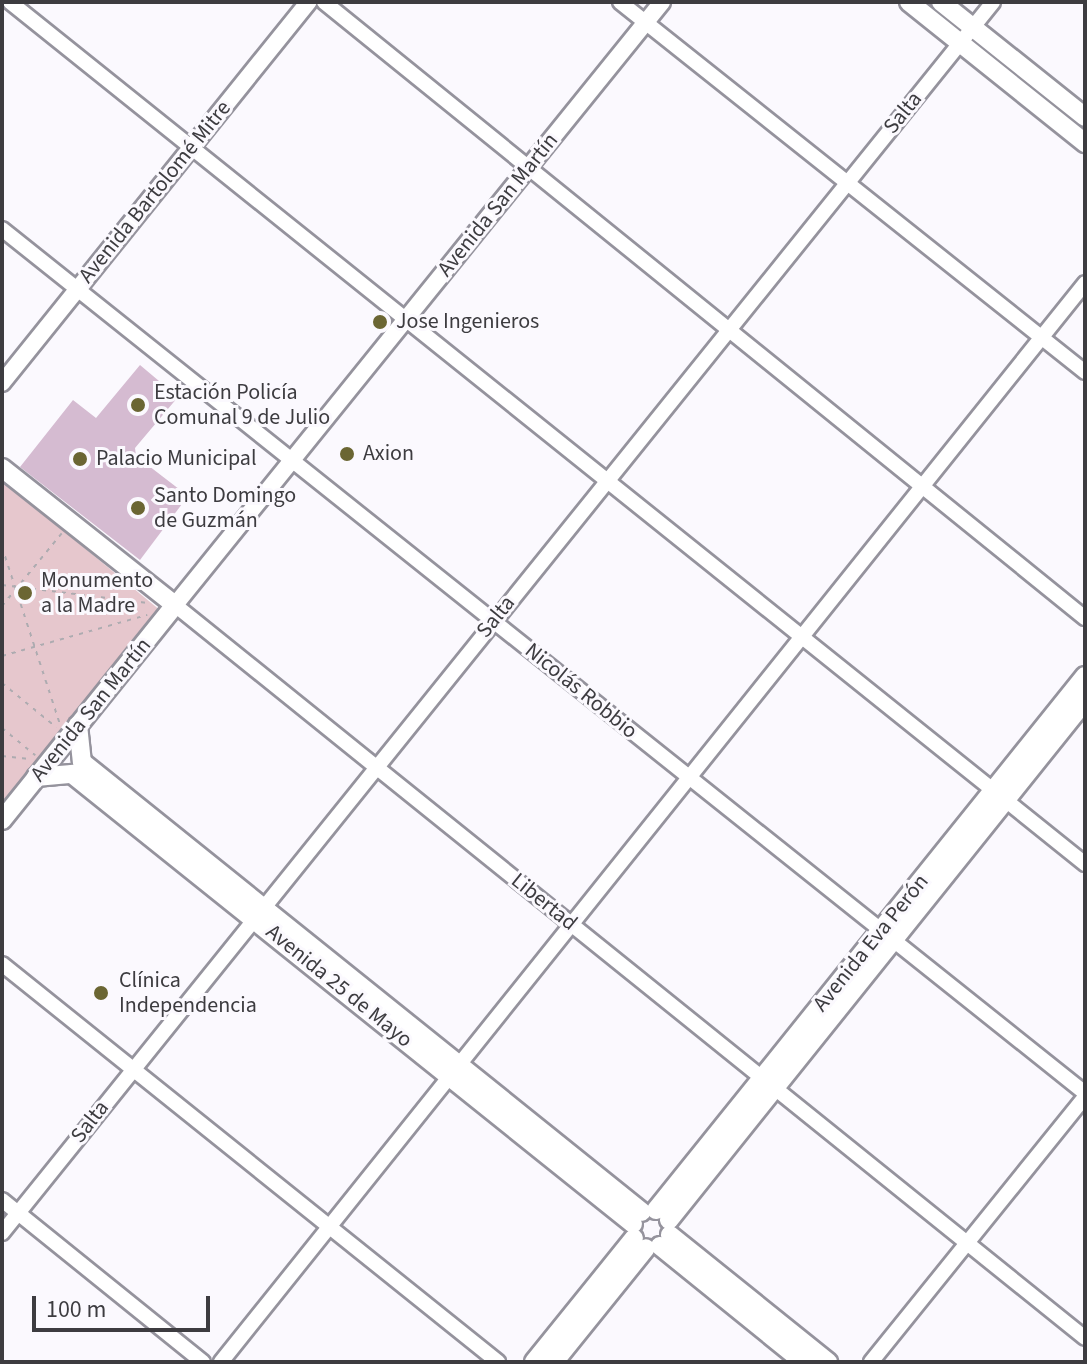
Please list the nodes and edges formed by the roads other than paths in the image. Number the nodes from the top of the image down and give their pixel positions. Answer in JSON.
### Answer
{"nodes":[{"id":1,"x":10,"y":2,"type":"edge"},
{"id":2,"x":308,"y":2,"type":"edge"},
{"id":3,"x":324,"y":2,"type":"edge"},
{"id":4,"x":620,"y":2,"type":"edge"},
{"id":5,"x":662,"y":2,"type":"edge"},
{"id":6,"x":909,"y":2,"type":"edge"},
{"id":7,"x":941,"y":2,"type":"edge"},
{"id":8,"x":993,"y":2,"type":"edge"},
{"id":9,"x":646,"y":22,"type":"junction"},
{"id":10,"x":972,"y":27,"type":"junction"},
{"id":11,"x":960,"y":43,"type":"junction"},
{"id":12,"x":1085,"y":117,"type":"edge"},
{"id":13,"x":1085,"y":143,"type":"edge"},
{"id":14,"x":190,"y":149,"type":"junction"},
{"id":15,"x":529,"y":166,"type":"junction"},
{"id":16,"x":847,"y":182,"type":"junction"},
{"id":17,"x":2,"y":229,"type":"edge"},
{"id":18,"x":1085,"y":283,"type":"edge"},
{"id":19,"x":76,"y":291,"type":"junction"},
{"id":20,"x":406,"y":319,"type":"junction"},
{"id":21,"x":729,"y":328,"type":"junction"},
{"id":22,"x":1041,"y":337,"type":"junction"},
{"id":23,"x":1085,"y":372,"type":"edge"},
{"id":24,"x":2,"y":383,"type":"edge"},
{"id":25,"x":292,"y":460,"type":"junction"},
{"id":26,"x":2,"y":468,"type":"edge"},
{"id":27,"x":606,"y":480,"type":"junction"},
{"id":28,"x":924,"y":485,"type":"junction"},
{"id":29,"x":168,"y":608,"type":"junction"},
{"id":30,"x":1085,"y":618,"type":"edge"},
{"id":31,"x":493,"y":620,"type":"junction"},
{"id":32,"x":801,"y":636,"type":"junction"},
{"id":33,"x":1085,"y":676,"type":"edge"},
{"id":34,"x":1085,"y":701,"type":"edge"},
{"id":35,"x":72,"y":726,"type":"junction"},
{"id":36,"x":375,"y":766,"type":"junction"},
{"id":37,"x":36,"y":770,"type":"junction"},
{"id":38,"x":688,"y":776,"type":"junction"},
{"id":39,"x":999,"y":795,"type":"junction"},
{"id":40,"x":2,"y":820,"type":"edge"},
{"id":41,"x":1085,"y":864,"type":"edge"},
{"id":42,"x":258,"y":912,"type":"junction"},
{"id":43,"x":570,"y":923,"type":"junction"},
{"id":44,"x":887,"y":935,"type":"junction"},
{"id":45,"x":2,"y":964,"type":"edge"},
{"id":46,"x":132,"y":1068,"type":"junction"},
{"id":47,"x":453,"y":1069,"type":"junction"},
{"id":48,"x":768,"y":1083,"type":"junction"},
{"id":49,"x":1085,"y":1095,"type":"edge"},
{"id":50,"x":2,"y":1200,"type":"edge"},
{"id":51,"x":18,"y":1213,"type":"junction"},
{"id":52,"x":327,"y":1225,"type":"junction"},
{"id":53,"x":651,"y":1229,"type":"junction"},
{"id":54,"x":2,"y":1233,"type":"edge"},
{"id":55,"x":967,"y":1243,"type":"junction"},
{"id":56,"x":1085,"y":1338,"type":"edge"},
{"id":57,"x":203,"y":1362,"type":"edge"},
{"id":58,"x":221,"y":1362,"type":"edge"},
{"id":59,"x":498,"y":1362,"type":"edge"},
{"id":60,"x":534,"y":1362,"type":"edge"},
{"id":61,"x":554,"y":1362,"type":"edge"},
{"id":62,"x":803,"y":1362,"type":"edge"},
{"id":63,"x":828,"y":1362,"type":"edge"},
{"id":64,"x":871,"y":1362,"type":"edge"}],
"edges":[{"from":1,"to":14,"type":"street"},
{"from":2,"to":14,"type":"street","name":"Avenida Bartolomé Mitre"},
{"from":3,"to":15,"type":"street"},
{"from":4,"to":9,"type":"street"},
{"from":5,"to":9,"type":"street","name":"Avenida San Martín"},
{"from":6,"to":11,"type":"main road"},
{"from":7,"to":10,"type":"main road"},
{"from":8,"to":10,"type":"street","name":"Salta"},
{"from":9,"to":15,"type":"street","name":"Avenida San Martín"},
{"from":9,"to":16,"type":"street"},
{"from":10,"to":11,"type":"street","name":"Salta"},
{"from":10,"to":12,"type":"main road"},
{"from":11,"to":13,"type":"main road"},
{"from":11,"to":16,"type":"street","name":"Salta"},
{"from":14,"to":19,"type":"street","name":"Avenida Bartolomé Mitre"},
{"from":14,"to":20,"type":"street"},
{"from":15,"to":20,"type":"street","name":"Avenida San Martín"},
{"from":15,"to":21,"type":"street"},
{"from":16,"to":21,"type":"street","name":"Salta"},
{"from":16,"to":22,"type":"street"},
{"from":17,"to":19,"type":"street","name":"Nicolás Robbio"},
{"from":18,"to":22,"type":"street"},
{"from":19,"to":24,"type":"street","name":"Avenida Bartolomé Mitre"},
{"from":19,"to":25,"type":"street","name":"Nicolás Robbio"},
{"from":20,"to":25,"type":"street","name":"Avenida San Martín"},
{"from":20,"to":27,"type":"street"},
{"from":21,"to":27,"type":"street","name":"Salta"},
{"from":21,"to":28,"type":"street"},
{"from":22,"to":23,"type":"street"},
{"from":22,"to":28,"type":"street"},
{"from":25,"to":29,"type":"street","name":"Avenida San Martín"},
{"from":25,"to":31,"type":"street","name":"Nicolás Robbio"},
{"from":26,"to":29,"type":"main road","name":"Libertad"},
{"from":27,"to":31,"type":"street","name":"Salta"},
{"from":27,"to":32,"type":"street"},
{"from":28,"to":30,"type":"street"},
{"from":28,"to":32,"type":"street"},
{"from":29,"to":35,"type":"main road","name":"Avenida San Martín"},
{"from":29,"to":36,"type":"street","name":"Libertad"},
{"from":31,"to":36,"type":"street","name":"Salta"},
{"from":31,"to":38,"type":"street","name":"Nicolás Robbio"},
{"from":32,"to":38,"type":"street"},
{"from":32,"to":39,"type":"street"},
{"from":33,"to":39,"type":"main road","name":"Avenida Eva Perón"},
{"from":34,"to":39,"type":"main road","name":"Avenida Eva Perón"},
{"from":35,"to":37,"type":"main road","name":"Avenida San Martín"},
{"from":35,"to":42,"type":"main road","name":"Avenida 25 de Mayo"},
{"from":36,"to":42,"type":"street","name":"Salta"},
{"from":36,"to":43,"type":"street","name":"Libertad"},
{"from":37,"to":40,"type":"main road","name":"Avenida San Martín"},
{"from":37,"to":42,"type":"main road","name":"Avenida 25 de Mayo"},
{"from":38,"to":43,"type":"street"},
{"from":38,"to":44,"type":"street","name":"Nicolás Robbio"},
{"from":39,"to":41,"type":"street"},
{"from":39,"to":44,"type":"main road","name":"Avenida Eva Perón"},
{"from":42,"to":46,"type":"street","name":"Salta"},
{"from":42,"to":47,"type":"main road","name":"Avenida 25 de Mayo"},
{"from":43,"to":47,"type":"street"},
{"from":43,"to":48,"type":"street","name":"Libertad"},
{"from":44,"to":48,"type":"main road","name":"Avenida Eva Perón"},
{"from":44,"to":49,"type":"street","name":"Nicolás Robbio"},
{"from":45,"to":46,"type":"street"},
{"from":46,"to":51,"type":"street","name":"Salta"},
{"from":46,"to":52,"type":"street"},
{"from":47,"to":52,"type":"street"},
{"from":47,"to":53,"type":"main road","name":"Avenida 25 de Mayo"},
{"from":48,"to":53,"type":"main road","name":"Avenida Eva Perón"},
{"from":48,"to":55,"type":"street","name":"Libertad"},
{"from":49,"to":55,"type":"street"},
{"from":50,"to":51,"type":"street"},
{"from":51,"to":54,"type":"street","name":"Salta"},
{"from":51,"to":57,"type":"street"},
{"from":52,"to":58,"type":"street"},
{"from":52,"to":59,"type":"street"},
{"from":53,"to":60,"type":"main road","name":"Avenida Eva Perón"},
{"from":53,"to":61,"type":"main road","name":"Avenida Eva Perón"},
{"from":53,"to":62,"type":"main road","name":"Avenida 25 de Mayo"},
{"from":53,"to":63,"type":"main road","name":"Avenida 25 de Mayo"},
{"from":55,"to":56,"type":"street","name":"Libertad"},
{"from":55,"to":64,"type":"street"}]}
